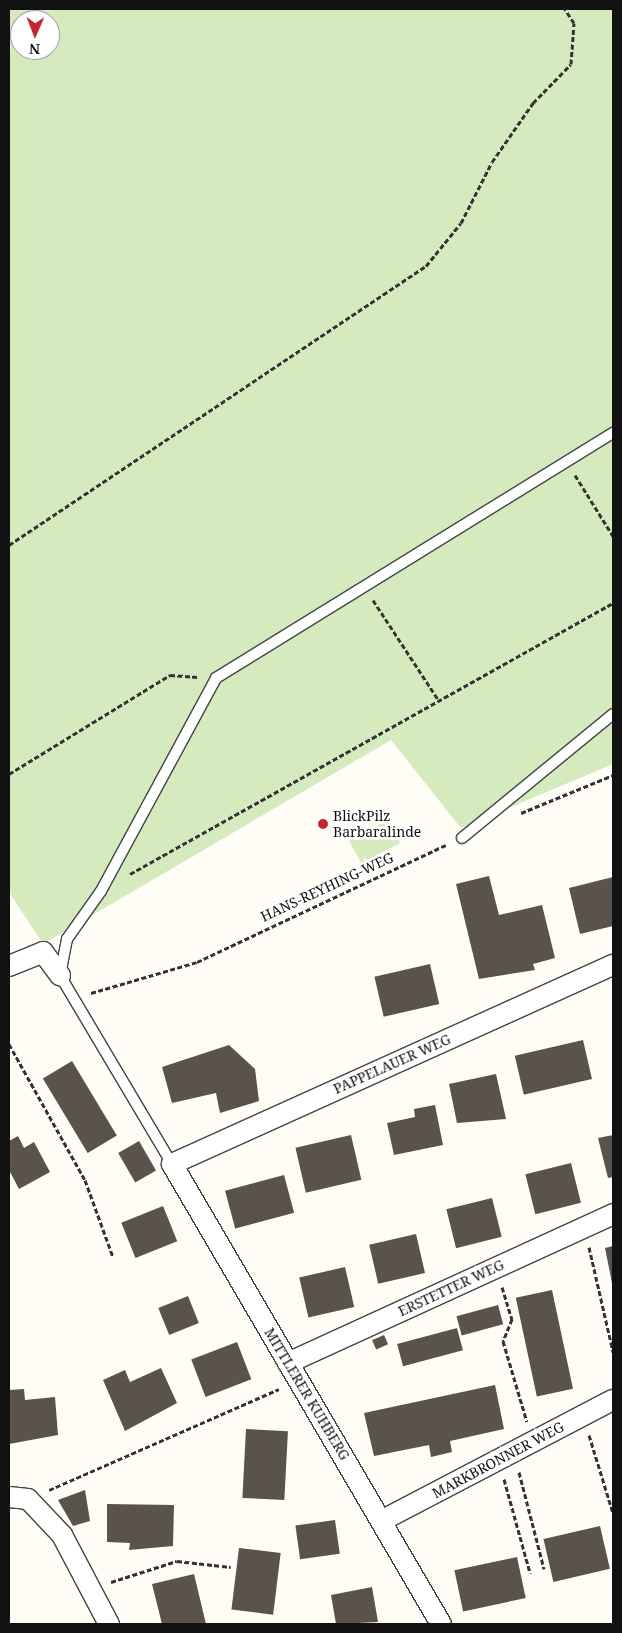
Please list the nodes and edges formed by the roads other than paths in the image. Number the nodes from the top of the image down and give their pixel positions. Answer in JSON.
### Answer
{"nodes":[{"id":1,"x":613,"y":433,"type":"edge"},
{"id":2,"x":613,"y":714,"type":"edge"},
{"id":3,"x":462,"y":838,"type":"road end"},
{"id":4,"x":613,"y":965,"type":"edge"},
{"id":5,"x":9,"y":966,"type":"edge"},
{"id":6,"x":60,"y":976,"type":"junction"},
{"id":7,"x":172,"y":1164,"type":"junction"},
{"id":8,"x":613,"y":1214,"type":"edge"},
{"id":9,"x":288,"y":1363,"type":"junction"},
{"id":10,"x":613,"y":1400,"type":"edge"},
{"id":11,"x":19,"y":1498,"type":"edge"},
{"id":12,"x":383,"y":1520,"type":"junction"},
{"id":13,"x":110,"y":1624,"type":"edge"},
{"id":14,"x":442,"y":1624,"type":"edge"}],
"edges":[{"from":1,"to":6,"type":"lane"},
{"from":2,"to":3,"type":"lane"},
{"from":4,"to":7,"type":"street","name":"PAPPELAUER WEG"},
{"from":5,"to":6,"type":"street"},
{"from":6,"to":7,"type":"lane"},
{"from":7,"to":9,"type":"street","name":"MITTLERER KUHBERG"},
{"from":8,"to":9,"type":"street","name":"ERSTETTER WEG"},
{"from":9,"to":12,"type":"street","name":"MITTLERER KUHBERG"},
{"from":10,"to":12,"type":"street","name":"MARKBRONNER WEG"},
{"from":11,"to":13,"type":"street"},
{"from":12,"to":14,"type":"street","name":"MITTLERER KUHBERG"}]}
